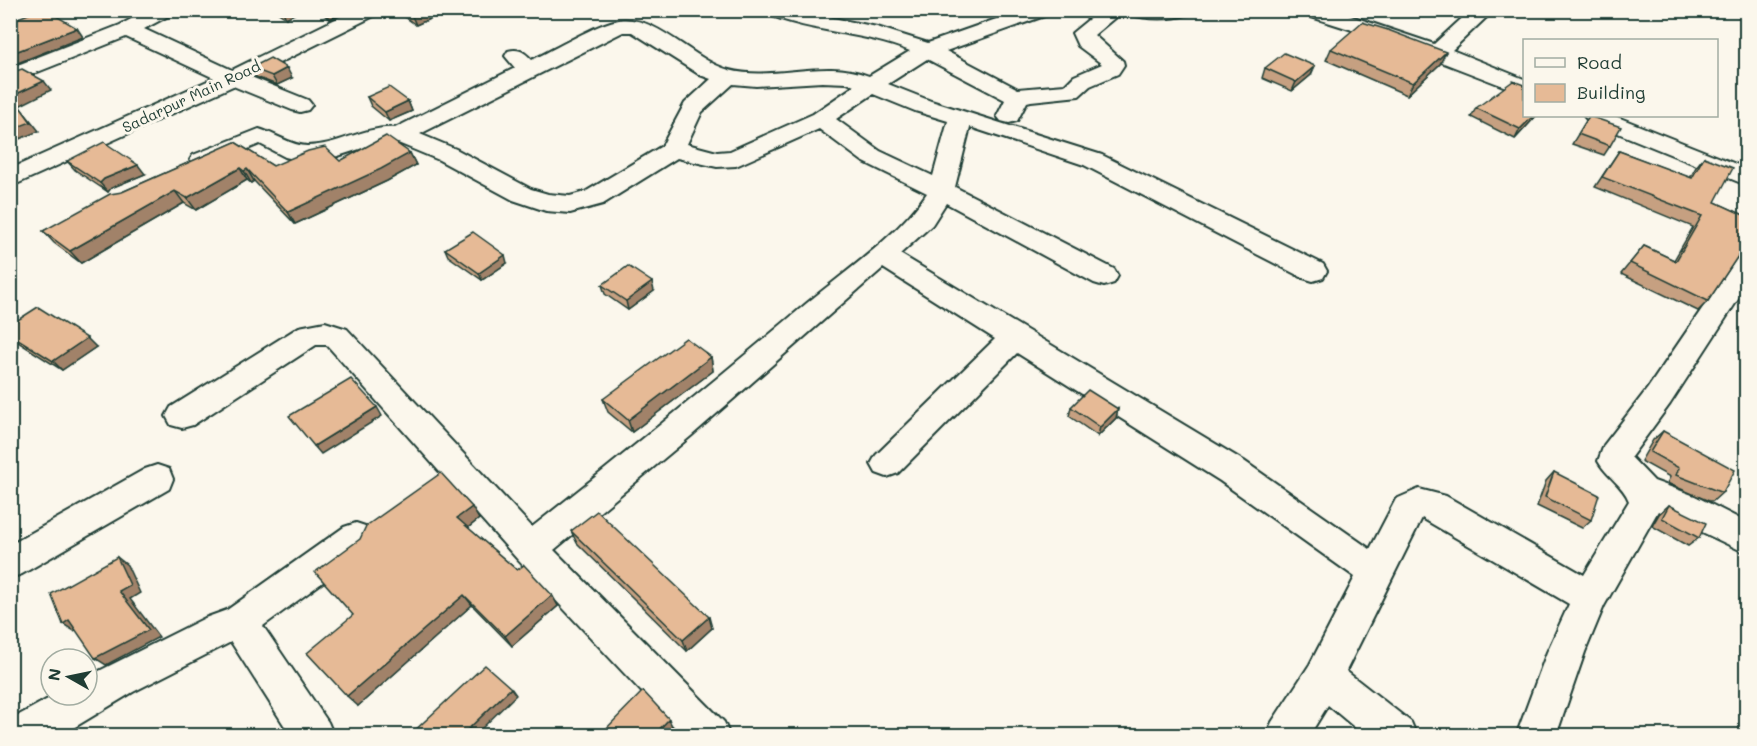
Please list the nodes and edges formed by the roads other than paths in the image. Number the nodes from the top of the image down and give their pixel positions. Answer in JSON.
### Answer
{"nodes":[{"id":1,"x":165,"y":10,"type":"edge"},
{"id":2,"x":370,"y":10,"type":"edge"},
{"id":3,"x":774,"y":10,"type":"edge"},
{"id":4,"x":1043,"y":10,"type":"edge"},
{"id":5,"x":1114,"y":10,"type":"edge"},
{"id":6,"x":1135,"y":10,"type":"edge"},
{"id":7,"x":1183,"y":10,"type":"edge"},
{"id":8,"x":1309,"y":10,"type":"edge"},
{"id":9,"x":1484,"y":10,"type":"edge"},
{"id":10,"x":127,"y":29,"type":"junction"},
{"id":11,"x":926,"y":51,"type":"junction"},
{"id":12,"x":1438,"y":52,"type":"junction"},
{"id":13,"x":10,"y":76,"type":"edge"},
{"id":14,"x":728,"y":77,"type":"junction"},
{"id":15,"x":232,"y":78,"type":"junction"},
{"id":16,"x":873,"y":84,"type":"junction"},
{"id":17,"x":1523,"y":87,"type":"edge"},
{"id":18,"x":1018,"y":98,"type":"junction"},
{"id":19,"x":300,"y":105,"type":"dead end"},
{"id":20,"x":1598,"y":117,"type":"edge"},
{"id":21,"x":961,"y":118,"type":"junction"},
{"id":22,"x":821,"y":120,"type":"junction"},
{"id":23,"x":1004,"y":130,"type":"junction"},
{"id":24,"x":398,"y":136,"type":"junction"},
{"id":25,"x":672,"y":150,"type":"junction"},
{"id":26,"x":183,"y":168,"type":"edge"},
{"id":27,"x":1746,"y":177,"type":"edge"},
{"id":28,"x":10,"y":179,"type":"edge"},
{"id":29,"x":942,"y":190,"type":"junction"},
{"id":30,"x":882,"y":255,"type":"junction"},
{"id":31,"x":1746,"y":266,"type":"edge"},
{"id":32,"x":1313,"y":271,"type":"dead end"},
{"id":33,"x":1104,"y":276,"type":"dead end"},
{"id":34,"x":1015,"y":337,"type":"junction"},
{"id":35,"x":182,"y":416,"type":"dead end"},
{"id":36,"x":887,"y":464,"type":"dead end"},
{"id":37,"x":157,"y":479,"type":"dead end"},
{"id":38,"x":1645,"y":492,"type":"junction"},
{"id":39,"x":356,"y":538,"type":"dead end"},
{"id":40,"x":1746,"y":538,"type":"edge"},
{"id":41,"x":530,"y":549,"type":"junction"},
{"id":42,"x":10,"y":563,"type":"edge"},
{"id":43,"x":1377,"y":573,"type":"junction"},
{"id":44,"x":1590,"y":597,"type":"junction"},
{"id":45,"x":239,"y":622,"type":"junction"},
{"id":46,"x":1323,"y":677,"type":"junction"},
{"id":47,"x":21,"y":735,"type":"edge"},
{"id":48,"x":314,"y":735,"type":"edge"},
{"id":49,"x":710,"y":735,"type":"edge"},
{"id":50,"x":1286,"y":735,"type":"edge"},
{"id":51,"x":1397,"y":735,"type":"edge"},
{"id":52,"x":1536,"y":735,"type":"edge"}],
"edges":[{"from":1,"to":10,"type":"street"},
{"from":2,"to":15,"type":"street","name":"Sadarpur Main Road"},
{"from":3,"to":11,"type":"street"},
{"from":4,"to":11,"type":"street"},
{"from":5,"to":18,"type":"street"},
{"from":6,"to":7,"type":"street"},
{"from":8,"to":12,"type":"street"},
{"from":9,"to":12,"type":"street"},
{"from":10,"to":13,"type":"street"},
{"from":10,"to":15,"type":"street"},
{"from":11,"to":16,"type":"street"},
{"from":11,"to":18,"type":"street"},
{"from":12,"to":17,"type":"street"},
{"from":14,"to":16,"type":"street"},
{"from":14,"to":24,"type":"street"},
{"from":14,"to":25,"type":"street"},
{"from":15,"to":19,"type":"street"},
{"from":15,"to":28,"type":"street","name":"Sadarpur Main Road"},
{"from":16,"to":21,"type":"street"},
{"from":16,"to":22,"type":"street"},
{"from":18,"to":23,"type":"street"},
{"from":20,"to":27,"type":"street"},
{"from":21,"to":23,"type":"street"},
{"from":21,"to":29,"type":"street"},
{"from":22,"to":25,"type":"street"},
{"from":22,"to":29,"type":"street"},
{"from":23,"to":32,"type":"street"},
{"from":24,"to":25,"type":"street"},
{"from":24,"to":26,"type":"street"},
{"from":29,"to":30,"type":"street"},
{"from":29,"to":33,"type":"street"},
{"from":30,"to":34,"type":"street"},
{"from":30,"to":41,"type":"street"},
{"from":31,"to":38,"type":"street"},
{"from":34,"to":36,"type":"street"},
{"from":34,"to":43,"type":"street"},
{"from":35,"to":41,"type":"street"},
{"from":37,"to":42,"type":"street"},
{"from":38,"to":40,"type":"street"},
{"from":38,"to":44,"type":"street"},
{"from":39,"to":45,"type":"street"},
{"from":41,"to":49,"type":"street"},
{"from":43,"to":44,"type":"street"},
{"from":43,"to":46,"type":"street"},
{"from":44,"to":52,"type":"street"},
{"from":45,"to":47,"type":"street"},
{"from":45,"to":48,"type":"street"},
{"from":46,"to":50,"type":"street"},
{"from":46,"to":51,"type":"street"}]}
